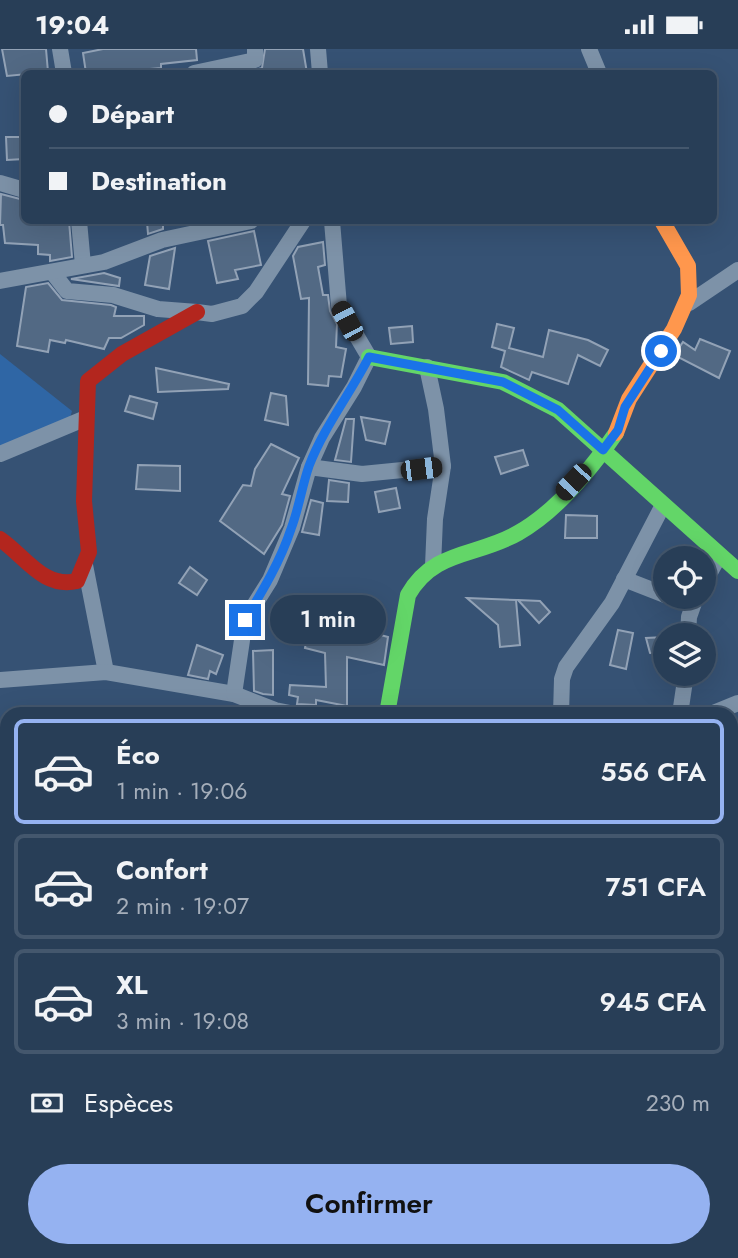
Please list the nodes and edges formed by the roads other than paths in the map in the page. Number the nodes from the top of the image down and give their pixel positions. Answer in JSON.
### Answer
{"nodes":[{"id":1,"x":60,"y":49,"type":"edge"},
{"id":2,"x":255,"y":49,"type":"edge"},
{"id":3,"x":317,"y":49,"type":"edge"},
{"id":4,"x":589,"y":49,"type":"edge"},
{"id":5,"x":64,"y":70,"type":"edge"},
{"id":6,"x":208,"y":70,"type":"edge"},
{"id":7,"x":320,"y":70,"type":"edge"},
{"id":8,"x":598,"y":70,"type":"edge"},
{"id":9,"x":0,"y":183,"type":"edge"},
{"id":10,"x":21,"y":189,"type":"edge"},
{"id":11,"x":79,"y":224,"type":"edge"},
{"id":12,"x":237,"y":224,"type":"edge"},
{"id":13,"x":301,"y":224,"type":"edge"},
{"id":14,"x":332,"y":224,"type":"edge"},
{"id":15,"x":664,"y":224,"type":"edge"},
{"id":16,"x":83,"y":265,"type":"junction"},
{"id":17,"x":738,"y":270,"type":"edge"},
{"id":18,"x":53,"y":273,"type":"junction"},
{"id":19,"x":0,"y":281,"type":"edge"},
{"id":20,"x":689,"y":303,"type":"junction"},
{"id":21,"x":197,"y":312,"type":"junction"},
{"id":22,"x":369,"y":357,"type":"junction"},
{"id":23,"x":427,"y":367,"type":"junction"},
{"id":24,"x":86,"y":418,"type":"junction"},
{"id":25,"x":603,"y":450,"type":"junction"},
{"id":26,"x":0,"y":454,"type":"edge"},
{"id":27,"x":443,"y":466,"type":"junction"},
{"id":28,"x":309,"y":467,"type":"junction"},
{"id":29,"x":663,"y":505,"type":"junction"},
{"id":30,"x":0,"y":539,"type":"edge"},
{"id":31,"x":719,"y":556,"type":"junction"},
{"id":32,"x":716,"y":561,"type":"edge"},
{"id":33,"x":85,"y":565,"type":"junction"},
{"id":34,"x":433,"y":566,"type":"junction"},
{"id":35,"x":738,"y":571,"type":"edge"},
{"id":36,"x":624,"y":579,"type":"junction"},
{"id":37,"x":653,"y":590,"type":"edge"},
{"id":38,"x":106,"y":672,"type":"junction"},
{"id":39,"x":0,"y":680,"type":"edge"},
{"id":40,"x":684,"y":686,"type":"edge"},
{"id":41,"x":234,"y":694,"type":"junction"},
{"id":42,"x":253,"y":707,"type":"edge"},
{"id":43,"x":389,"y":707,"type":"edge"},
{"id":44,"x":561,"y":707,"type":"edge"},
{"id":45,"x":681,"y":707,"type":"edge"}],
"edges":[{"from":1,"to":5,"type":"street"},
{"from":2,"to":6,"type":"street"},
{"from":3,"to":7,"type":"street"},
{"from":4,"to":8,"type":"street"},
{"from":9,"to":10,"type":"street"},
{"from":11,"to":16,"type":"street"},
{"from":12,"to":16,"type":"street"},
{"from":13,"to":21,"type":"street"},
{"from":14,"to":22,"type":"street"},
{"from":15,"to":20,"type":"street"},
{"from":16,"to":18,"type":"street"},
{"from":17,"to":20,"type":"street"},
{"from":18,"to":19,"type":"street"},
{"from":18,"to":21,"type":"street"},
{"from":20,"to":25,"type":"street"},
{"from":21,"to":24,"type":"street"},
{"from":22,"to":23,"type":"street"},
{"from":22,"to":28,"type":"street"},
{"from":23,"to":25,"type":"street"},
{"from":23,"to":27,"type":"street"},
{"from":24,"to":26,"type":"street"},
{"from":24,"to":33,"type":"street"},
{"from":25,"to":29,"type":"street"},
{"from":25,"to":34,"type":"street"},
{"from":27,"to":28,"type":"street"},
{"from":27,"to":34,"type":"street"},
{"from":28,"to":41,"type":"street"},
{"from":29,"to":31,"type":"street"},
{"from":29,"to":36,"type":"street"},
{"from":30,"to":33,"type":"street"},
{"from":31,"to":32,"type":"street"},
{"from":31,"to":35,"type":"street"},
{"from":33,"to":38,"type":"street"},
{"from":34,"to":43,"type":"street"},
{"from":36,"to":37,"type":"street"},
{"from":36,"to":44,"type":"street"},
{"from":38,"to":39,"type":"street"},
{"from":38,"to":41,"type":"street"},
{"from":40,"to":45,"type":"street"},
{"from":41,"to":42,"type":"street"}]}
